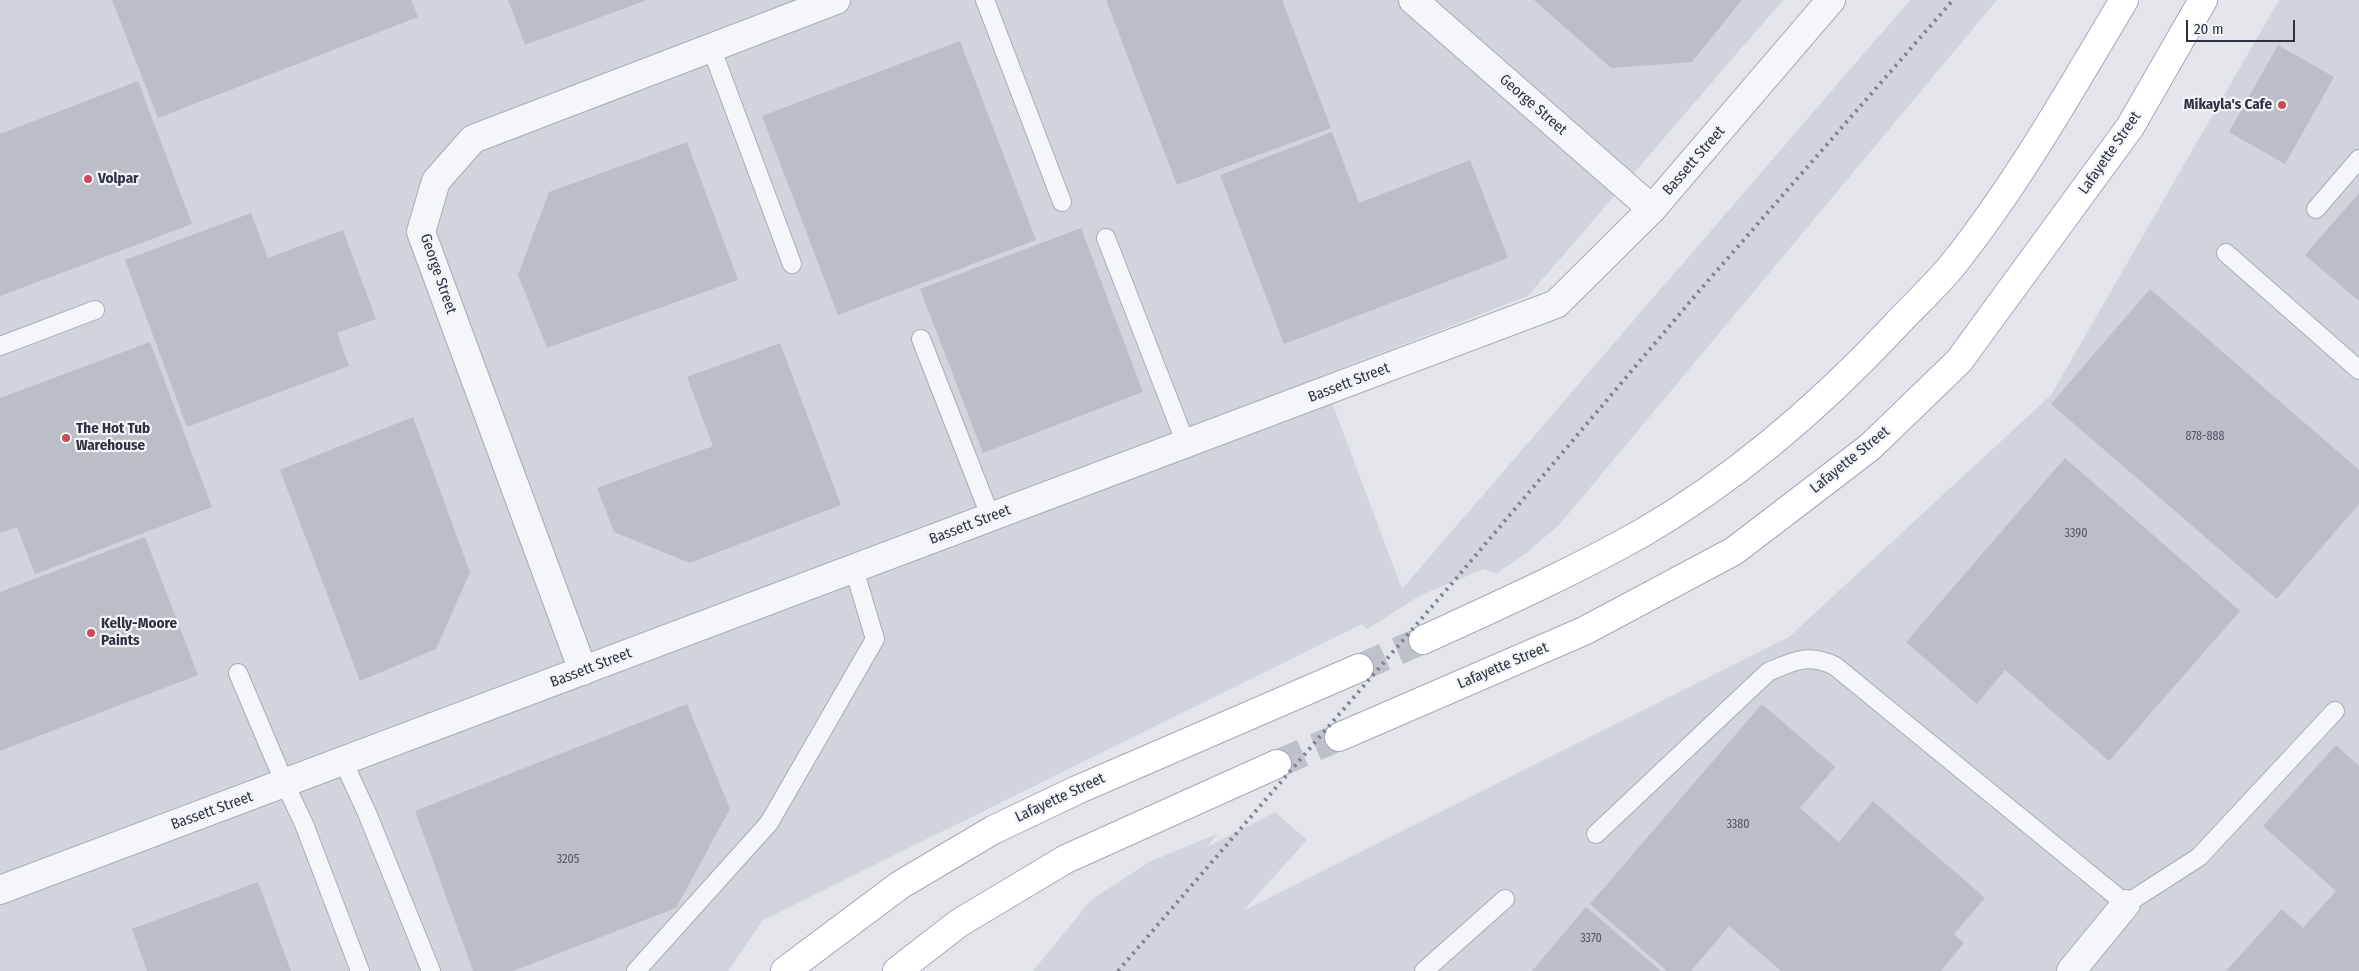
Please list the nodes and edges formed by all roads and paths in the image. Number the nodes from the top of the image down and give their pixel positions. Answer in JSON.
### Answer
{"nodes":[{"id":1,"x":836,"y":0,"type":"edge"},
{"id":2,"x":985,"y":0,"type":"edge"},
{"id":3,"x":1831,"y":0,"type":"edge"},
{"id":4,"x":2124,"y":0,"type":"edge"},
{"id":5,"x":2203,"y":0,"type":"edge"},
{"id":6,"x":1420,"y":2,"type":"edge"},
{"id":7,"x":711,"y":47,"type":"junction"},
{"id":8,"x":2359,"y":159,"type":"edge"},
{"id":9,"x":1062,"y":202,"type":"dead end"},
{"id":10,"x":1652,"y":209,"type":"junction"},
{"id":11,"x":2316,"y":209,"type":"dead end"},
{"id":12,"x":1106,"y":238,"type":"dead end"},
{"id":13,"x":2226,"y":253,"type":"dead end"},
{"id":14,"x":792,"y":264,"type":"dead end"},
{"id":15,"x":95,"y":310,"type":"dead end"},
{"id":16,"x":921,"y":339,"type":"dead end"},
{"id":17,"x":0,"y":346,"type":"edge"},
{"id":18,"x":2359,"y":370,"type":"edge"},
{"id":19,"x":1186,"y":444,"type":"junction"},
{"id":20,"x":991,"y":518,"type":"junction"},
{"id":21,"x":854,"y":569,"type":"junction"},
{"id":22,"x":1423,"y":640,"type":"tunnel mouth"},
{"id":23,"x":1359,"y":668,"type":"tunnel mouth"},
{"id":24,"x":583,"y":671,"type":"junction"},
{"id":25,"x":238,"y":673,"type":"dead end"},
{"id":26,"x":2335,"y":711,"type":"dead end"},
{"id":27,"x":1339,"y":737,"type":"tunnel mouth"},
{"id":28,"x":343,"y":762,"type":"junction"},
{"id":29,"x":1277,"y":764,"type":"tunnel mouth"},
{"id":30,"x":285,"y":784,"type":"junction"},
{"id":31,"x":1596,"y":834,"type":"dead end"},
{"id":32,"x":0,"y":890,"type":"edge"},
{"id":33,"x":1504,"y":899,"type":"dead end"},
{"id":34,"x":2126,"y":904,"type":"junction"},
{"id":35,"x":360,"y":971,"type":"edge"},
{"id":36,"x":431,"y":971,"type":"edge"},
{"id":37,"x":636,"y":971,"type":"edge"},
{"id":38,"x":785,"y":971,"type":"edge"},
{"id":39,"x":897,"y":971,"type":"edge"},
{"id":40,"x":1424,"y":971,"type":"edge"},
{"id":41,"x":2071,"y":971,"type":"edge"}],
"edges":[{"from":1,"to":7,"type":"street","name":"George Street"},
{"from":2,"to":9,"type":"lane"},
{"from":3,"to":10,"type":"street","name":"Bassett Street"},
{"from":4,"to":22,"type":"main road"},
{"from":5,"to":27,"type":"main road","name":"Lafayette Street"},
{"from":6,"to":10,"type":"street","name":"George Street"},
{"from":7,"to":14,"type":"lane"},
{"from":7,"to":24,"type":"street","name":"George Street"},
{"from":8,"to":11,"type":"lane"},
{"from":10,"to":19,"type":"street","name":"Bassett Street"},
{"from":12,"to":19,"type":"lane"},
{"from":13,"to":18,"type":"lane"},
{"from":15,"to":17,"type":"lane"},
{"from":16,"to":20,"type":"lane"},
{"from":19,"to":20,"type":"street","name":"Bassett Street"},
{"from":20,"to":21,"type":"street","name":"Bassett Street"},
{"from":21,"to":24,"type":"street","name":"Bassett Street"},
{"from":21,"to":37,"type":"lane"},
{"from":23,"to":38,"type":"main road","name":"Lafayette Street"},
{"from":24,"to":28,"type":"street","name":"Bassett Street"},
{"from":25,"to":30,"type":"lane"},
{"from":26,"to":34,"type":"lane"},
{"from":28,"to":30,"type":"street","name":"Bassett Street"},
{"from":28,"to":36,"type":"lane"},
{"from":29,"to":39,"type":"main road"},
{"from":30,"to":32,"type":"street","name":"Bassett Street"},
{"from":30,"to":35,"type":"lane"},
{"from":31,"to":34,"type":"lane"},
{"from":33,"to":40,"type":"lane"},
{"from":34,"to":41,"type":"street"}]}
